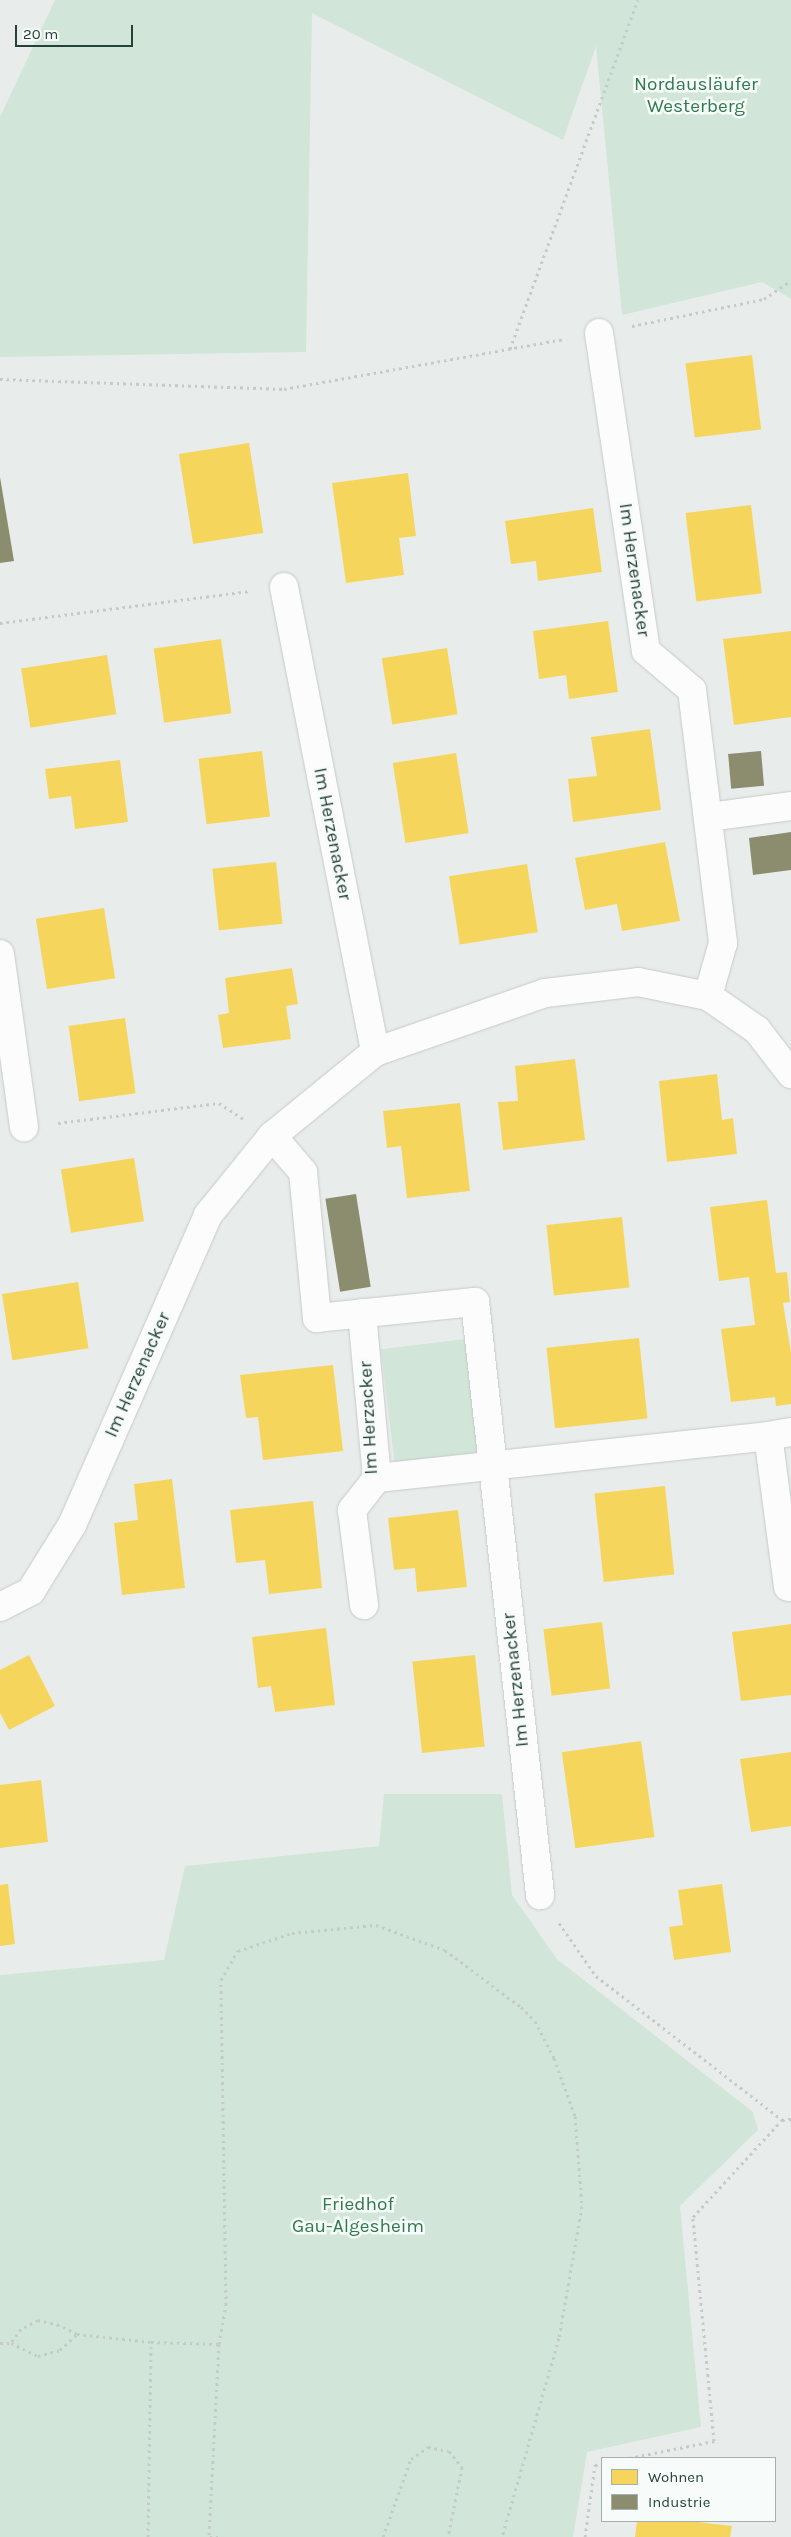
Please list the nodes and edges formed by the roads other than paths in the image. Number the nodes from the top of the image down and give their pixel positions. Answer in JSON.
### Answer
{"nodes":[{"id":1,"x":599,"y":333,"type":"road end"},
{"id":2,"x":284,"y":587,"type":"road end"},
{"id":3,"x":791,"y":806,"type":"edge"},
{"id":4,"x":709,"y":817,"type":"junction"},
{"id":5,"x":0,"y":954,"type":"edge"},
{"id":6,"x":708,"y":996,"type":"junction"},
{"id":7,"x":375,"y":1052,"type":"junction"},
{"id":8,"x":791,"y":1074,"type":"edge"},
{"id":9,"x":24,"y":1127,"type":"road end"},
{"id":10,"x":272,"y":1136,"type":"junction"},
{"id":11,"x":362,"y":1313,"type":"junction"},
{"id":12,"x":780,"y":1434,"type":"edge"},
{"id":13,"x":493,"y":1466,"type":"junction"},
{"id":14,"x":376,"y":1478,"type":"junction"},
{"id":15,"x":788,"y":1588,"type":"dead end"},
{"id":16,"x":364,"y":1605,"type":"dead end"},
{"id":17,"x":0,"y":1607,"type":"edge"},
{"id":18,"x":540,"y":1895,"type":"road end"}],
"edges":[{"from":1,"to":4,"type":"street","name":"Im Herzenacker"},
{"from":2,"to":7,"type":"street","name":"Im Herzenacker"},
{"from":3,"to":4,"type":"street"},
{"from":4,"to":6,"type":"street","name":"Im Herzenacker"},
{"from":5,"to":9,"type":"street"},
{"from":6,"to":7,"type":"street","name":"Im Herzenacker"},
{"from":6,"to":8,"type":"street","name":"Im Herzenacker"},
{"from":7,"to":10,"type":"street","name":"Im Herzenacker"},
{"from":10,"to":11,"type":"street","name":"Im Herzenacker"},
{"from":10,"to":17,"type":"street","name":"Im Herzenacker"},
{"from":11,"to":13,"type":"street","name":"Im Herzenacker"},
{"from":11,"to":14,"type":"street","name":"Im Herzacker"},
{"from":12,"to":13,"type":"street"},
{"from":12,"to":15,"type":"street"},
{"from":13,"to":14,"type":"street"},
{"from":13,"to":18,"type":"street","name":"Im Herzenacker"},
{"from":14,"to":16,"type":"street","name":"Im Herzacker"}]}
